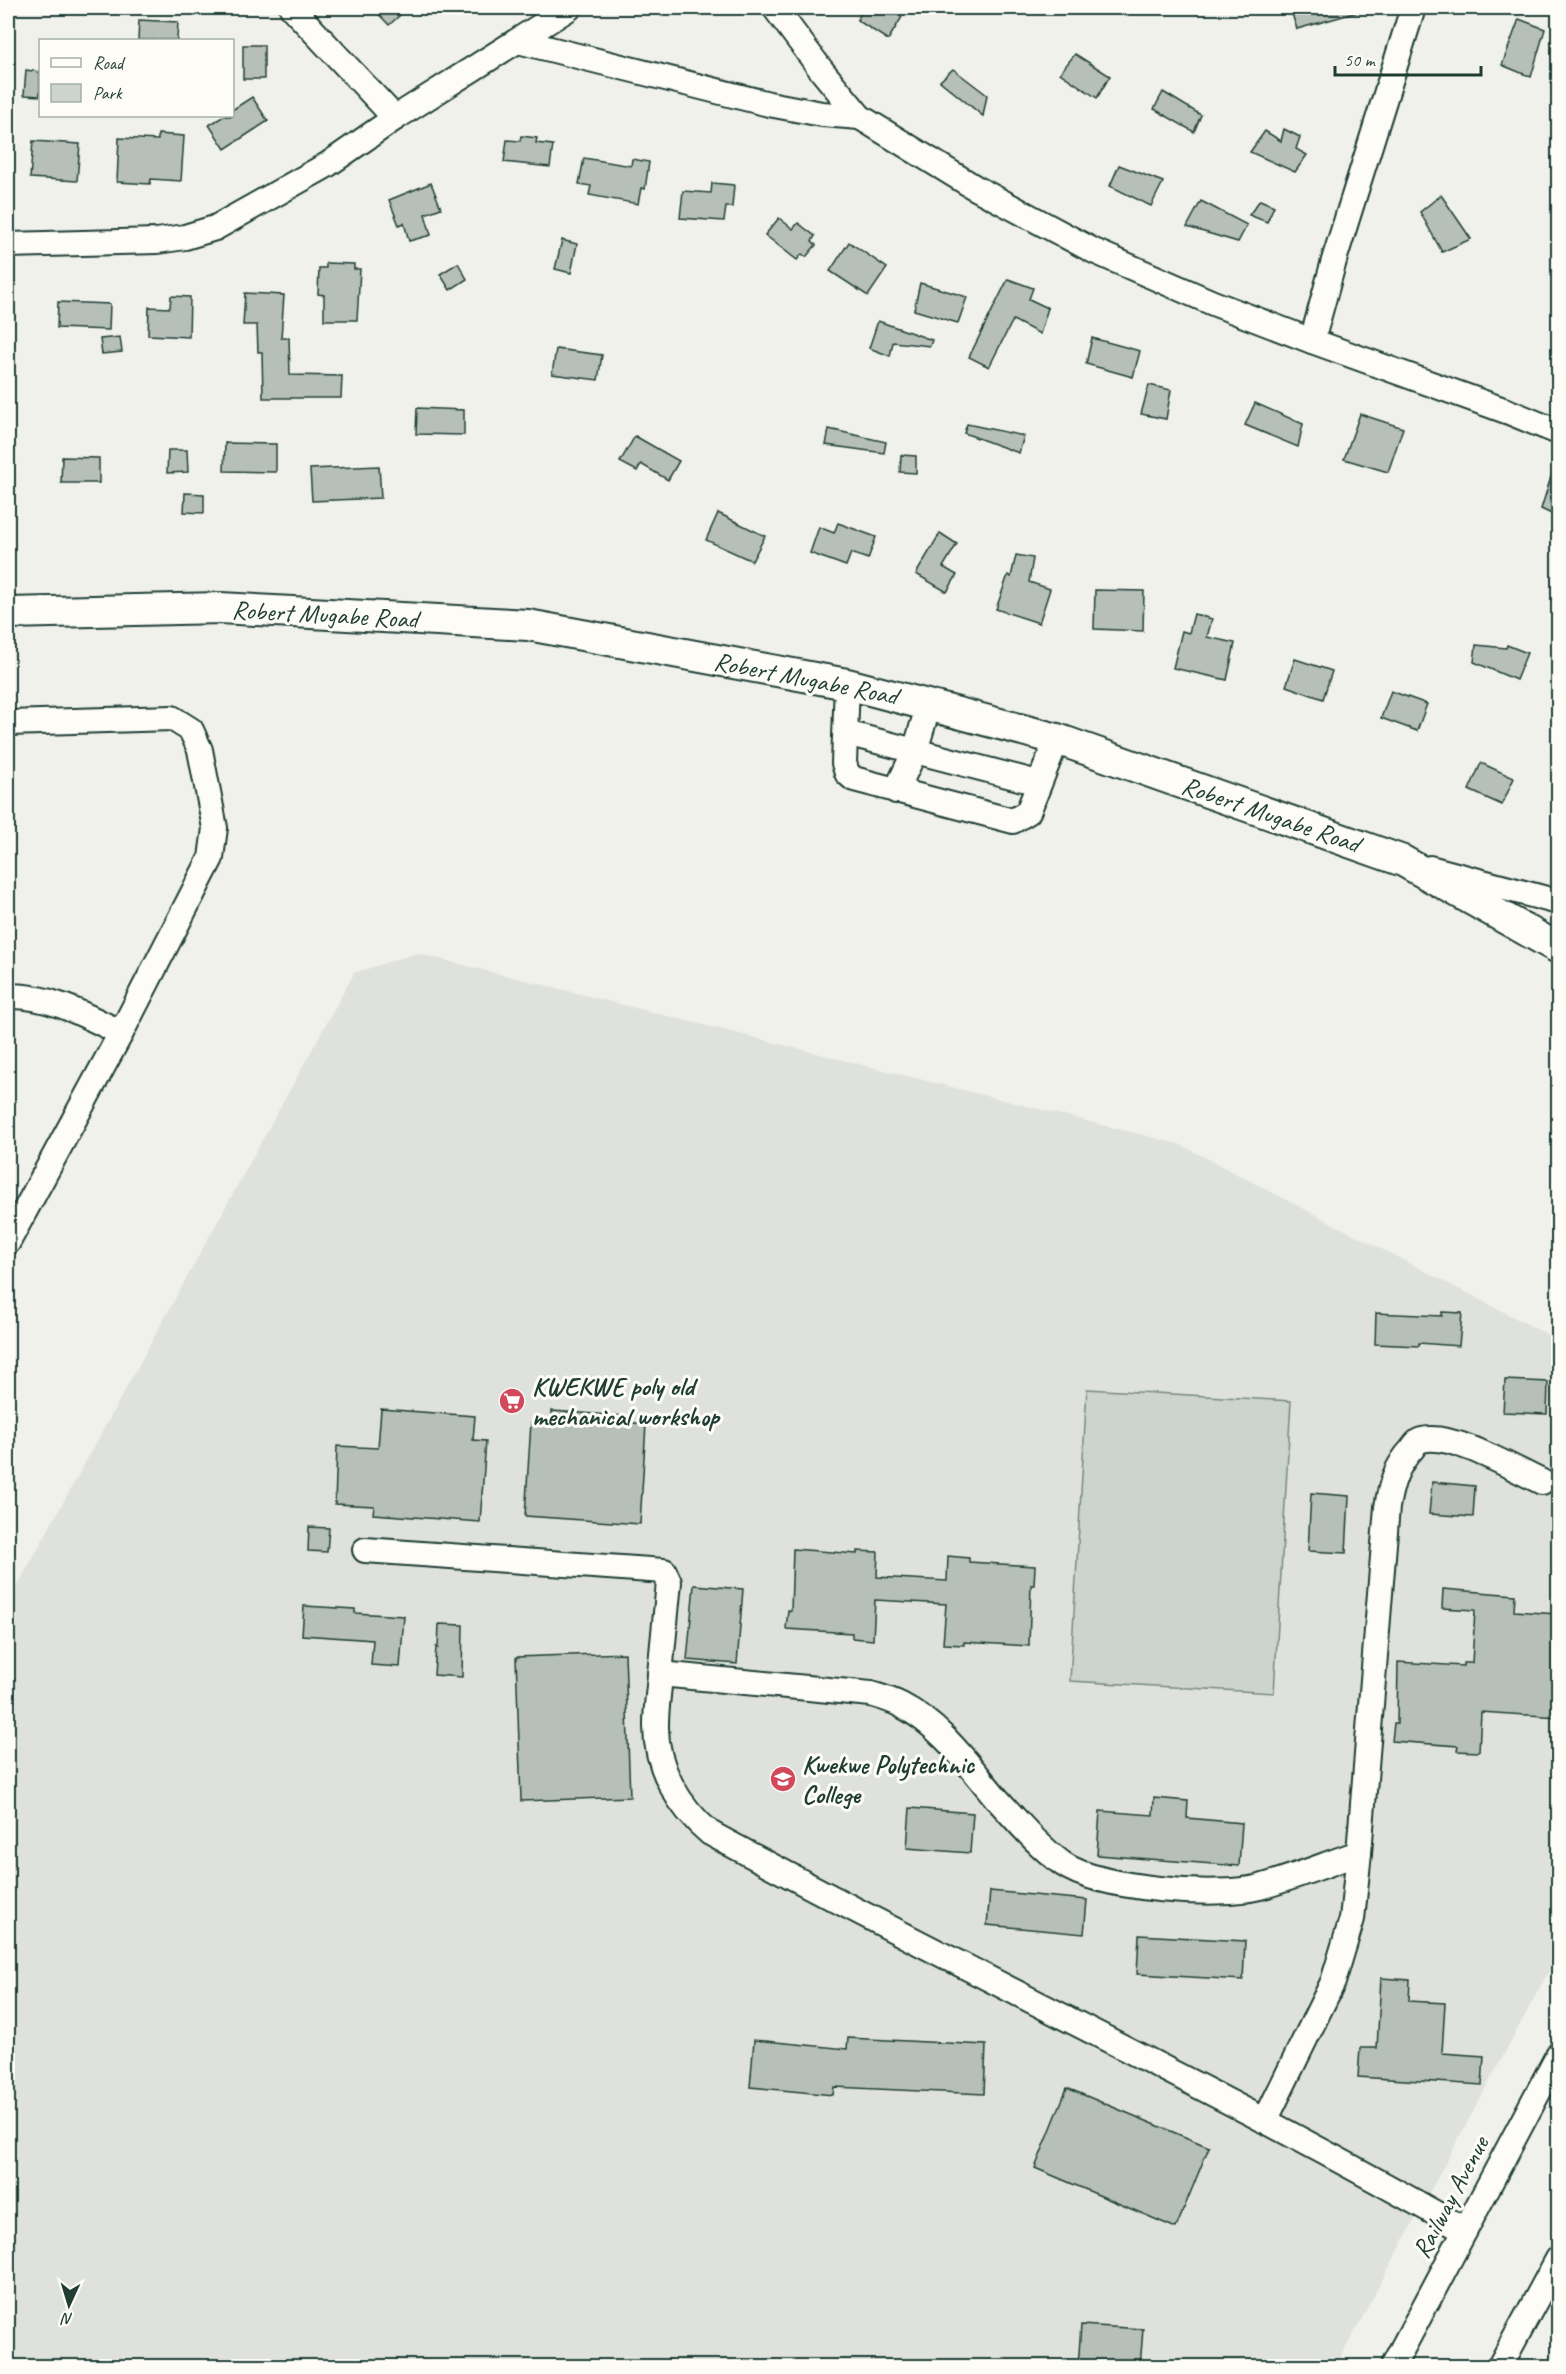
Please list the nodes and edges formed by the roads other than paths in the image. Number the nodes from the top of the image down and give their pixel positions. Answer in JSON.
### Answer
{"nodes":[{"id":1,"x":292,"y":8,"type":"edge"},
{"id":2,"x":569,"y":8,"type":"edge"},
{"id":3,"x":775,"y":8,"type":"edge"},
{"id":4,"x":1413,"y":8,"type":"edge"},
{"id":5,"x":518,"y":40,"type":"junction"},
{"id":6,"x":860,"y":117,"type":"junction"},
{"id":7,"x":395,"y":118,"type":"junction"},
{"id":8,"x":8,"y":245,"type":"edge"},
{"id":9,"x":1312,"y":341,"type":"junction"},
{"id":10,"x":1558,"y":432,"type":"edge"},
{"id":11,"x":8,"y":613,"type":"edge"},
{"id":12,"x":848,"y":684,"type":"junction"},
{"id":13,"x":928,"y":704,"type":"junction"},
{"id":14,"x":8,"y":723,"type":"edge"},
{"id":15,"x":846,"y":733,"type":"junction"},
{"id":16,"x":1057,"y":739,"type":"junction"},
{"id":17,"x":915,"y":751,"type":"junction"},
{"id":18,"x":1038,"y":783,"type":"junction"},
{"id":19,"x":896,"y":791,"type":"junction"},
{"id":20,"x":1403,"y":861,"type":"junction"},
{"id":21,"x":1558,"y":902,"type":"edge"},
{"id":22,"x":1558,"y":948,"type":"edge"},
{"id":23,"x":8,"y":996,"type":"edge"},
{"id":24,"x":121,"y":1033,"type":"junction"},
{"id":25,"x":8,"y":1242,"type":"edge"},
{"id":26,"x":1542,"y":1482,"type":"dead end"},
{"id":27,"x":365,"y":1550,"type":"dead end"},
{"id":28,"x":660,"y":1674,"type":"junction"},
{"id":29,"x":1359,"y":1853,"type":"junction"},
{"id":30,"x":1558,"y":2055,"type":"edge"},
{"id":31,"x":1265,"y":2121,"type":"junction"},
{"id":32,"x":1465,"y":2230,"type":"junction"},
{"id":33,"x":1558,"y":2259,"type":"edge"},
{"id":34,"x":1552,"y":2288,"type":"edge"},
{"id":35,"x":1393,"y":2367,"type":"edge"},
{"id":36,"x":1500,"y":2367,"type":"edge"}],
"edges":[{"from":1,"to":7,"type":"street"},
{"from":2,"to":5,"type":"street"},
{"from":3,"to":6,"type":"street"},
{"from":4,"to":9,"type":"street"},
{"from":5,"to":6,"type":"street"},
{"from":5,"to":7,"type":"street"},
{"from":6,"to":9,"type":"street"},
{"from":7,"to":8,"type":"street"},
{"from":9,"to":10,"type":"street"},
{"from":11,"to":12,"type":"main road","name":"Robert Mugabe Road"},
{"from":12,"to":13,"type":"main road","name":"Robert Mugabe Road"},
{"from":12,"to":15,"type":"street"},
{"from":13,"to":16,"type":"main road","name":"Robert Mugabe Road"},
{"from":13,"to":17,"type":"street"},
{"from":14,"to":24,"type":"street"},
{"from":15,"to":17,"type":"street"},
{"from":15,"to":19,"type":"street"},
{"from":16,"to":18,"type":"street"},
{"from":16,"to":20,"type":"main road","name":"Robert Mugabe Road"},
{"from":17,"to":18,"type":"street"},
{"from":17,"to":19,"type":"street"},
{"from":18,"to":19,"type":"street"},
{"from":20,"to":21,"type":"street"},
{"from":20,"to":22,"type":"main road","name":"Robert Mugabe Road"},
{"from":23,"to":24,"type":"street"},
{"from":24,"to":25,"type":"street"},
{"from":26,"to":29,"type":"street"},
{"from":27,"to":28,"type":"street"},
{"from":28,"to":29,"type":"street"},
{"from":28,"to":31,"type":"street"},
{"from":29,"to":31,"type":"street"},
{"from":30,"to":32,"type":"street","name":"Railway Avenue"},
{"from":31,"to":32,"type":"street"},
{"from":32,"to":35,"type":"street","name":"Railway Avenue"},
{"from":33,"to":34,"type":"street"},
{"from":34,"to":36,"type":"street"}]}
